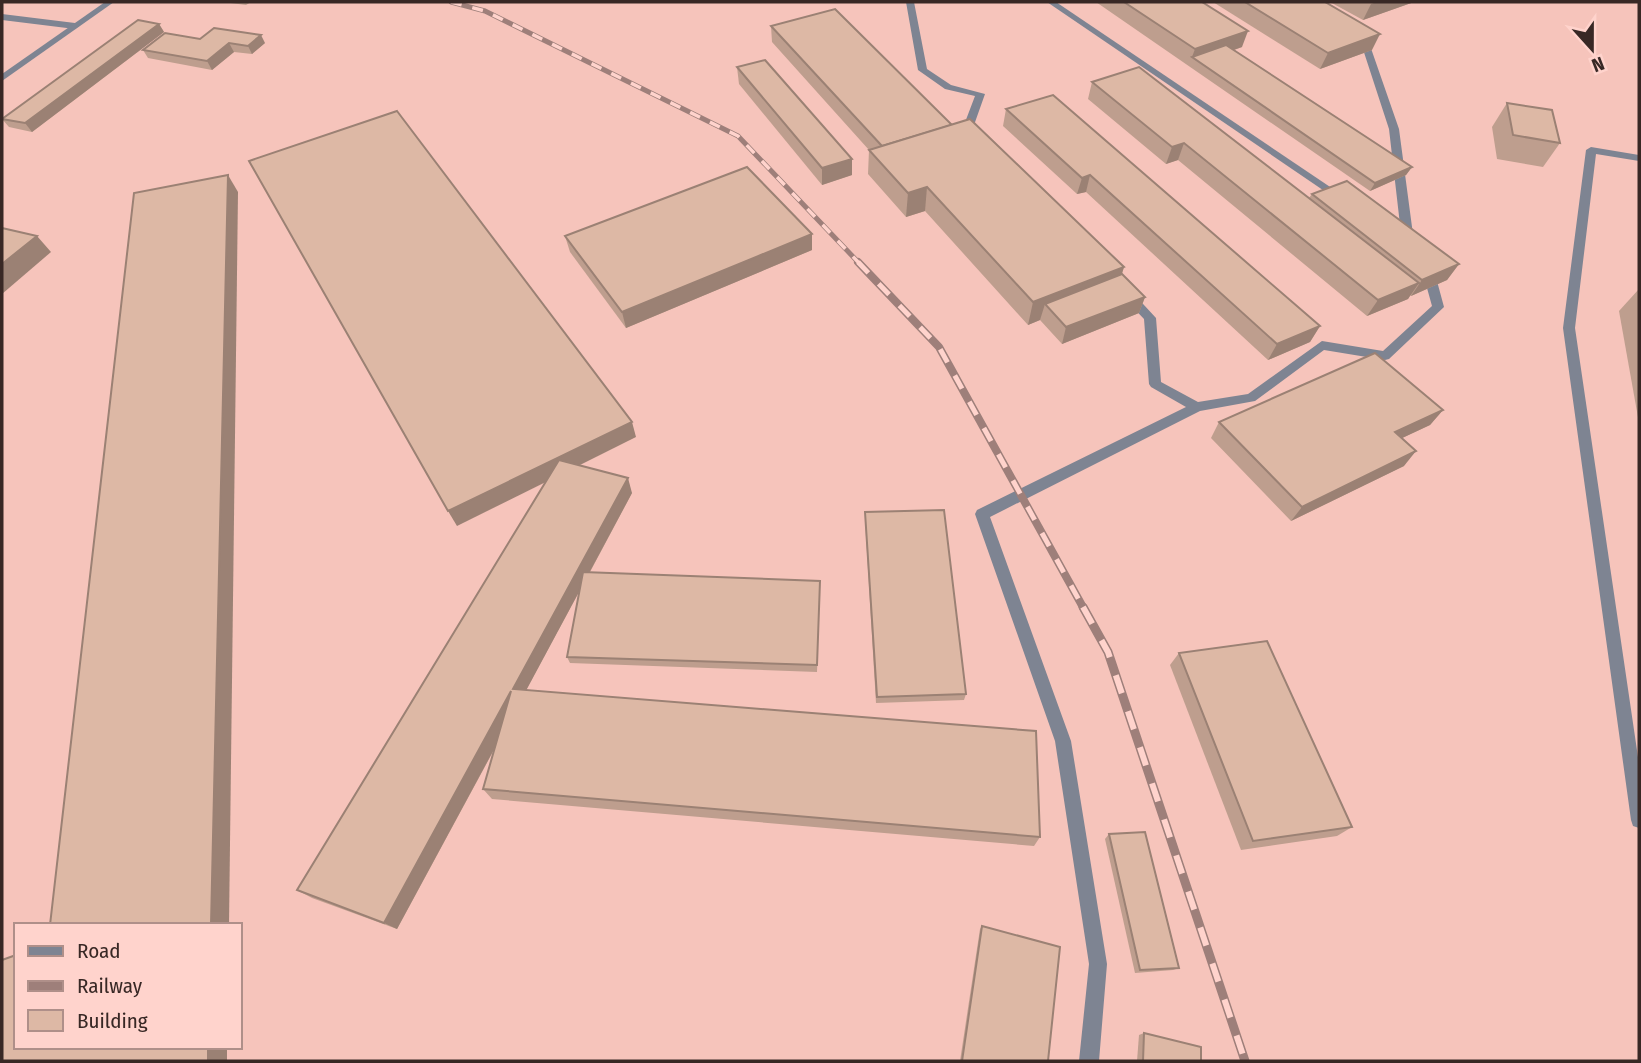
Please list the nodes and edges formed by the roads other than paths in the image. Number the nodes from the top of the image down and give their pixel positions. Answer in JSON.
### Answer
{"nodes":[{"id":1,"x":110,"y":2,"type":"edge"},
{"id":2,"x":909,"y":2,"type":"edge"},
{"id":3,"x":1051,"y":2,"type":"edge"},
{"id":4,"x":2,"y":16,"type":"edge"},
{"id":5,"x":75,"y":26,"type":"junction"},
{"id":6,"x":1361,"y":30,"type":"edge"},
{"id":7,"x":2,"y":78,"type":"edge"},
{"id":8,"x":986,"y":144,"type":"edge"},
{"id":9,"x":1639,"y":158,"type":"edge"},
{"id":10,"x":1351,"y":204,"type":"edge"},
{"id":11,"x":1397,"y":235,"type":"edge"},
{"id":12,"x":1416,"y":253,"type":"junction"},
{"id":13,"x":1122,"y":289,"type":"edge"},
{"id":14,"x":1196,"y":407,"type":"junction"},
{"id":15,"x":1639,"y":820,"type":"edge"},
{"id":16,"x":1089,"y":1061,"type":"edge"}],
"edges":[{"from":1,"to":5,"type":"street"},
{"from":2,"to":8,"type":"street"},
{"from":3,"to":10,"type":"street"},
{"from":4,"to":5,"type":"street"},
{"from":5,"to":7,"type":"street"},
{"from":6,"to":12,"type":"street"},
{"from":9,"to":15,"type":"street"},
{"from":11,"to":12,"type":"street"},
{"from":12,"to":14,"type":"street"},
{"from":13,"to":14,"type":"street"},
{"from":14,"to":16,"type":"street"}]}
